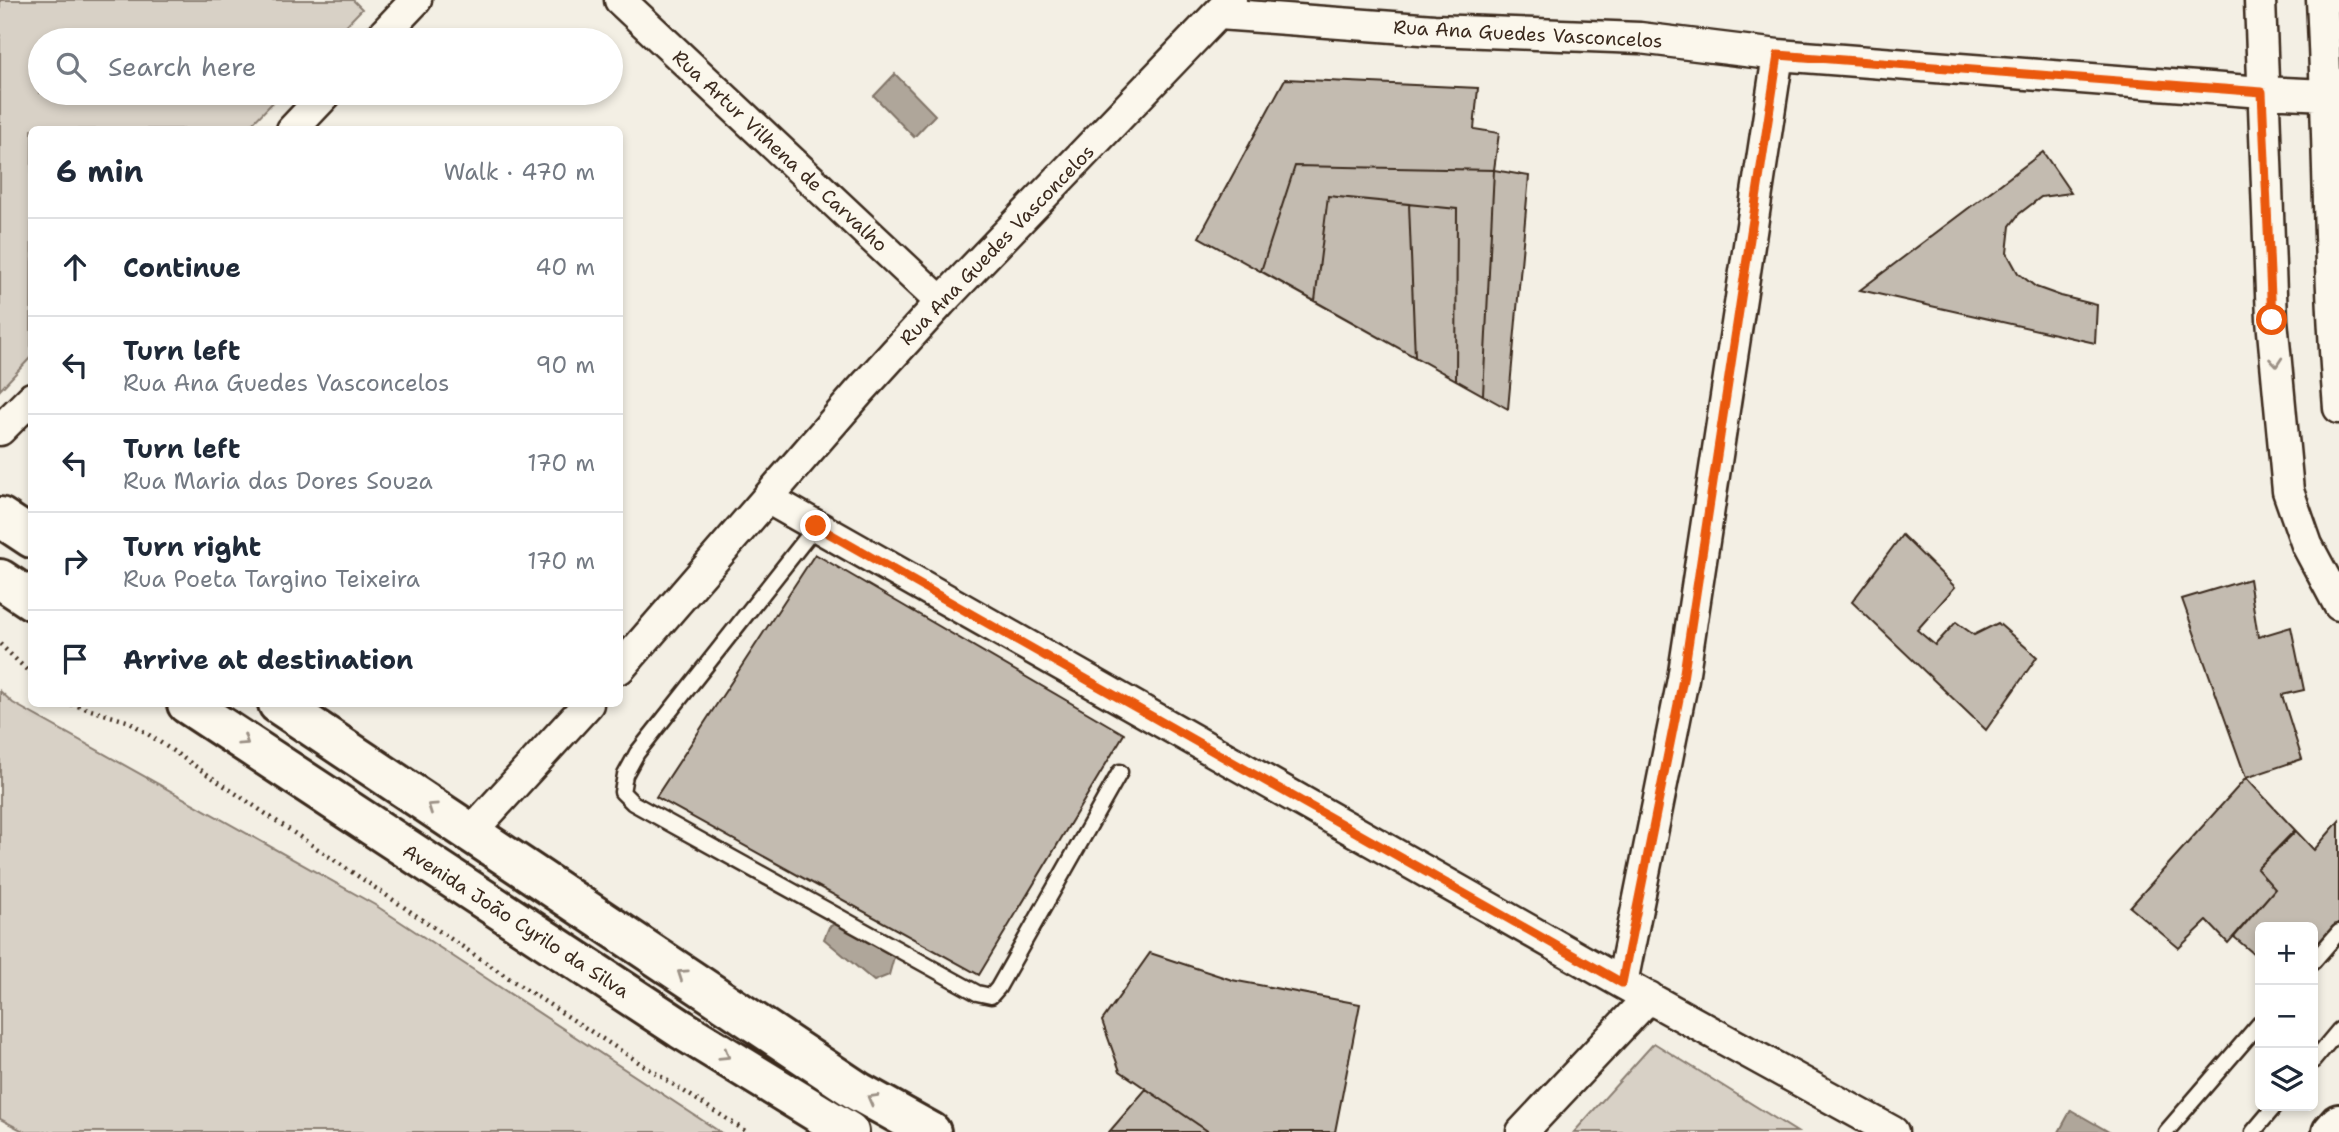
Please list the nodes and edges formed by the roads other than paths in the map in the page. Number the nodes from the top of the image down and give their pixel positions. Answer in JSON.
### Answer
{"nodes":[{"id":1,"x":620,"y":0,"type":"edge"},
{"id":2,"x":2260,"y":0,"type":"edge"},
{"id":3,"x":2322,"y":0,"type":"edge"},
{"id":4,"x":409,"y":2,"type":"edge"},
{"id":5,"x":1225,"y":7,"type":"edge"},
{"id":6,"x":388,"y":28,"type":"edge"},
{"id":7,"x":1778,"y":55,"type":"junction"},
{"id":8,"x":2262,"y":92,"type":"junction"},
{"id":9,"x":2333,"y":94,"type":"edge"},
{"id":10,"x":316,"y":105,"type":"edge"},
{"id":11,"x":296,"y":126,"type":"edge"},
{"id":12,"x":941,"y":302,"type":"junction"},
{"id":13,"x":28,"y":402,"type":"edge"},
{"id":14,"x":2339,"y":408,"type":"edge"},
{"id":15,"x":0,"y":430,"type":"edge"},
{"id":16,"x":769,"y":499,"type":"junction"},
{"id":17,"x":0,"y":517,"type":"edge"},
{"id":18,"x":816,"y":526,"type":"junction"},
{"id":19,"x":28,"y":535,"type":"edge"},
{"id":20,"x":0,"y":579,"type":"edge"},
{"id":21,"x":28,"y":597,"type":"edge"},
{"id":22,"x":2339,"y":604,"type":"edge"},
{"id":23,"x":623,"y":665,"type":"edge"},
{"id":24,"x":192,"y":707,"type":"edge"},
{"id":25,"x":282,"y":707,"type":"edge"},
{"id":26,"x":585,"y":707,"type":"edge"},
{"id":27,"x":1120,"y":772,"type":"dead end"},
{"id":28,"x":470,"y":832,"type":"junction"},
{"id":29,"x":2339,"y":932,"type":"edge"},
{"id":30,"x":2318,"y":956,"type":"edge"},
{"id":31,"x":1622,"y":983,"type":"junction"},
{"id":32,"x":1649,"y":997,"type":"junction"},
{"id":33,"x":2255,"y":1029,"type":"edge"},
{"id":34,"x":2339,"y":1030,"type":"edge"},
{"id":35,"x":2318,"y":1055,"type":"edge"},
{"id":36,"x":2271,"y":1111,"type":"edge"},
{"id":37,"x":2339,"y":1124,"type":"edge"},
{"id":38,"x":849,"y":1132,"type":"edge"},
{"id":39,"x":932,"y":1132,"type":"edge"},
{"id":40,"x":1522,"y":1132,"type":"edge"},
{"id":41,"x":1893,"y":1132,"type":"edge"},
{"id":42,"x":2166,"y":1132,"type":"edge"},
{"id":43,"x":2253,"y":1132,"type":"edge"},
{"id":44,"x":2332,"y":1132,"type":"edge"}],
"edges":[{"from":1,"to":12,"type":"street","name":"Rua Artur Vilhena de Carvalho"},
{"from":2,"to":8,"type":"street"},
{"from":3,"to":9,"type":"street"},
{"from":4,"to":6,"type":"street"},
{"from":5,"to":7,"type":"street","name":"Rua Ana Guedes Vasconcelos"},
{"from":5,"to":12,"type":"street","name":"Rua Ana Guedes Vasconcelos"},
{"from":7,"to":8,"type":"street","name":"Rua Ana Guedes Vasconcelos"},
{"from":7,"to":31,"type":"street"},
{"from":8,"to":9,"type":"street","name":"Rua Ana Guedes Vasconcelos"},
{"from":8,"to":22,"type":"street","one_way":true},
{"from":9,"to":14,"type":"street"},
{"from":10,"to":11,"type":"street"},
{"from":12,"to":16,"type":"street","name":"Rua Ana Guedes Vasconcelos"},
{"from":13,"to":15,"type":"street"},
{"from":16,"to":18,"type":"street"},
{"from":16,"to":23,"type":"street","name":"Rua Ana Guedes Vasconcelos"},
{"from":17,"to":19,"type":"main road"},
{"from":18,"to":27,"type":"lane"},
{"from":18,"to":31,"type":"street"},
{"from":20,"to":21,"type":"main road"},
{"from":24,"to":38,"type":"main road","name":"Avenida João Cyrilo da Silva","one_way":true},
{"from":28,"to":25,"type":"main road","one_way":true},
{"from":26,"to":28,"type":"street"},
{"from":39,"to":28,"type":"main road","one_way":true},
{"from":29,"to":30,"type":"lane"},
{"from":31,"to":32,"type":"street"},
{"from":32,"to":40,"type":"street"},
{"from":32,"to":41,"type":"street"},
{"from":33,"to":42,"type":"lane"},
{"from":34,"to":35,"type":"lane"},
{"from":36,"to":43,"type":"lane"},
{"from":37,"to":44,"type":"main road"}]}
